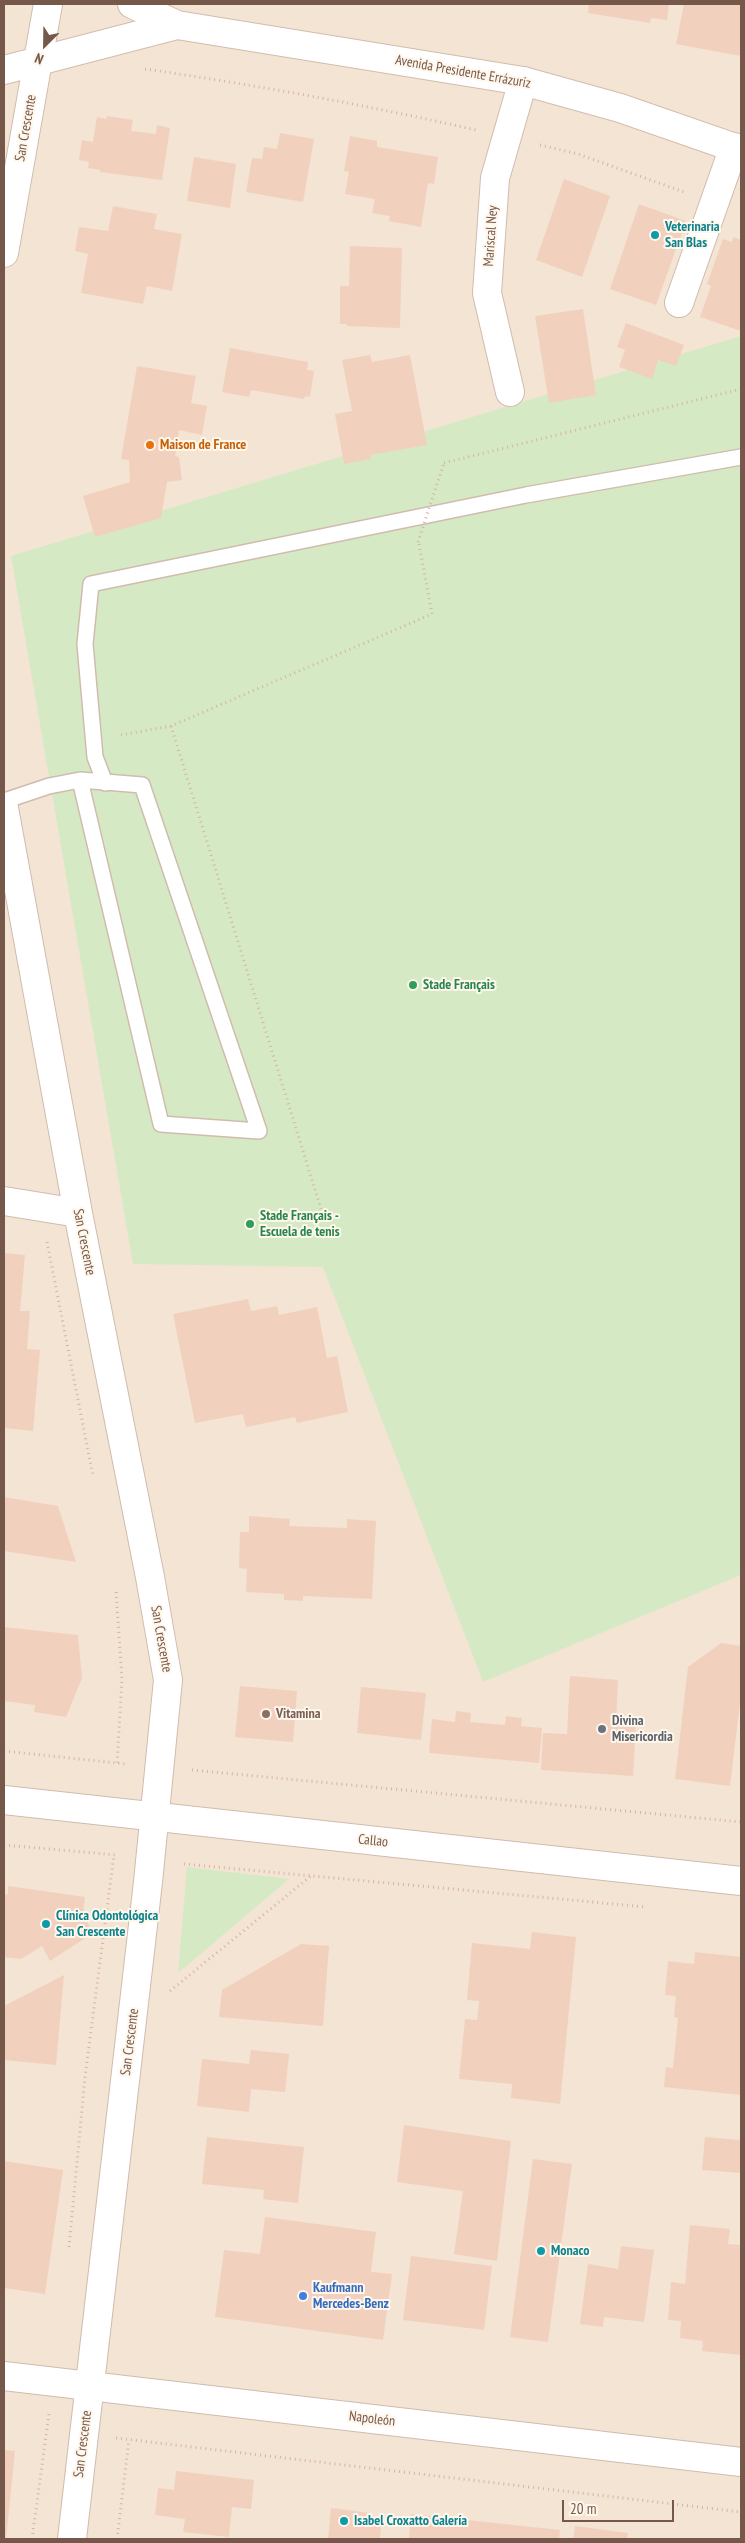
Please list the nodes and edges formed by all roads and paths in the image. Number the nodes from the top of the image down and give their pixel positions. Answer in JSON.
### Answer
{"nodes":[{"id":1,"x":48,"y":4,"type":"edge"},
{"id":2,"x":132,"y":4,"type":"edge"},
{"id":3,"x":177,"y":26,"type":"junction"},
{"id":4,"x":38,"y":62,"type":"junction"},
{"id":5,"x":142,"y":69,"type":"dead end"},
{"id":6,"x":4,"y":70,"type":"edge"},
{"id":7,"x":523,"y":81,"type":"junction"},
{"id":8,"x":506,"y":137,"type":"junction"},
{"id":9,"x":738,"y":149,"type":"edge"},
{"id":10,"x":714,"y":203,"type":"junction"},
{"id":11,"x":4,"y":253,"type":"edge"},
{"id":12,"x":679,"y":303,"type":"dead end"},
{"id":13,"x":741,"y":390,"type":"edge"},
{"id":14,"x":510,"y":392,"type":"dead end"},
{"id":15,"x":741,"y":457,"type":"edge"},
{"id":16,"x":171,"y":726,"type":"junction"},
{"id":17,"x":93,"y":740,"type":"junction"},
{"id":18,"x":80,"y":780,"type":"junction"},
{"id":19,"x":105,"y":783,"type":"junction"},
{"id":20,"x":4,"y":801,"type":"edge"},
{"id":21,"x":4,"y":808,"type":"edge"},
{"id":22,"x":4,"y":1201,"type":"edge"},
{"id":23,"x":46,"y":1208,"type":"junction"},
{"id":24,"x":321,"y":1209,"type":"dead end"},
{"id":25,"x":78,"y":1213,"type":"junction"},
{"id":26,"x":95,"y":1486,"type":"dead end"},
{"id":27,"x":116,"y":1582,"type":"dead end"},
{"id":28,"x":4,"y":1751,"type":"edge"},
{"id":29,"x":116,"y":1764,"type":"junction"},
{"id":30,"x":161,"y":1767,"type":"junction"},
{"id":31,"x":4,"y":1800,"type":"edge"},
{"id":32,"x":155,"y":1817,"type":"junction"},
{"id":33,"x":741,"y":1822,"type":"edge"},
{"id":34,"x":4,"y":1845,"type":"edge"},
{"id":35,"x":114,"y":1855,"type":"junction"},
{"id":36,"x":151,"y":1859,"type":"junction"},
{"id":37,"x":313,"y":1875,"type":"junction"},
{"id":38,"x":741,"y":1881,"type":"edge"},
{"id":39,"x":654,"y":1908,"type":"dead end"},
{"id":40,"x":166,"y":1994,"type":"dead end"},
{"id":41,"x":69,"y":2256,"type":"dead end"},
{"id":42,"x":4,"y":2376,"type":"edge"},
{"id":43,"x":54,"y":2382,"type":"junction"},
{"id":44,"x":89,"y":2387,"type":"junction"},
{"id":45,"x":46,"y":2430,"type":"junction"},
{"id":46,"x":84,"y":2434,"type":"junction"},
{"id":47,"x":129,"y":2440,"type":"junction"},
{"id":48,"x":741,"y":2462,"type":"edge"},
{"id":49,"x":741,"y":2512,"type":"edge"},
{"id":50,"x":32,"y":2539,"type":"edge"},
{"id":51,"x":72,"y":2539,"type":"edge"},
{"id":52,"x":117,"y":2539,"type":"edge"}],
"edges":[{"from":1,"to":4,"type":"street","name":"San Crescente"},
{"from":2,"to":3,"type":"street","name":"Avenida Presidente Errázuriz"},
{"from":3,"to":4,"type":"street","name":"Avenida Presidente Errázuriz"},
{"from":3,"to":7,"type":"street","name":"Avenida Presidente Errázuriz"},
{"from":4,"to":6,"type":"street","name":"Avenida Presidente Errázuriz"},
{"from":4,"to":11,"type":"street","name":"San Crescente"},
{"from":5,"to":8,"type":"path"},
{"from":7,"to":8,"type":"street","name":"Mariscal Ney"},
{"from":7,"to":9,"type":"street","name":"Avenida Presidente Errázuriz"},
{"from":8,"to":10,"type":"path"},
{"from":8,"to":14,"type":"street","name":"Mariscal Ney"},
{"from":9,"to":10,"type":"street"},
{"from":10,"to":12,"type":"street"},
{"from":13,"to":16,"type":"path","bridge":true},
{"from":15,"to":17,"type":"lane"},
{"from":16,"to":17,"type":"path"},
{"from":16,"to":24,"type":"path"},
{"from":17,"to":19,"type":"lane"},
{"from":18,"to":19,"type":"lane"},
{"from":18,"to":19,"type":"lane"},
{"from":18,"to":20,"type":"lane"},
{"from":21,"to":25,"type":"street","name":"San Crescente"},
{"from":22,"to":23,"type":"street"},
{"from":23,"to":25,"type":"street"},
{"from":23,"to":26,"type":"path"},
{"from":25,"to":30,"type":"street","name":"San Crescente"},
{"from":27,"to":29,"type":"path"},
{"from":28,"to":29,"type":"path"},
{"from":29,"to":30,"type":"path"},
{"from":30,"to":32,"type":"street","name":"San Crescente"},
{"from":30,"to":33,"type":"path"},
{"from":31,"to":32,"type":"street","name":"Callao"},
{"from":32,"to":36,"type":"street","name":"San Crescente"},
{"from":32,"to":38,"type":"street","name":"Callao"},
{"from":34,"to":35,"type":"path"},
{"from":35,"to":36,"type":"path"},
{"from":35,"to":41,"type":"path"},
{"from":36,"to":37,"type":"path"},
{"from":36,"to":44,"type":"street","name":"San Crescente"},
{"from":37,"to":39,"type":"path"},
{"from":37,"to":40,"type":"path"},
{"from":42,"to":43,"type":"street","name":"Napoleón"},
{"from":43,"to":44,"type":"street","name":"Napoleón"},
{"from":43,"to":45,"type":"path"},
{"from":44,"to":46,"type":"street","name":"San Crescente"},
{"from":44,"to":48,"type":"street","name":"Napoleón"},
{"from":45,"to":46,"type":"path"},
{"from":45,"to":50,"type":"path"},
{"from":46,"to":47,"type":"path"},
{"from":46,"to":51,"type":"street","name":"San Crescente"},
{"from":47,"to":49,"type":"path"},
{"from":47,"to":52,"type":"path"}]}
